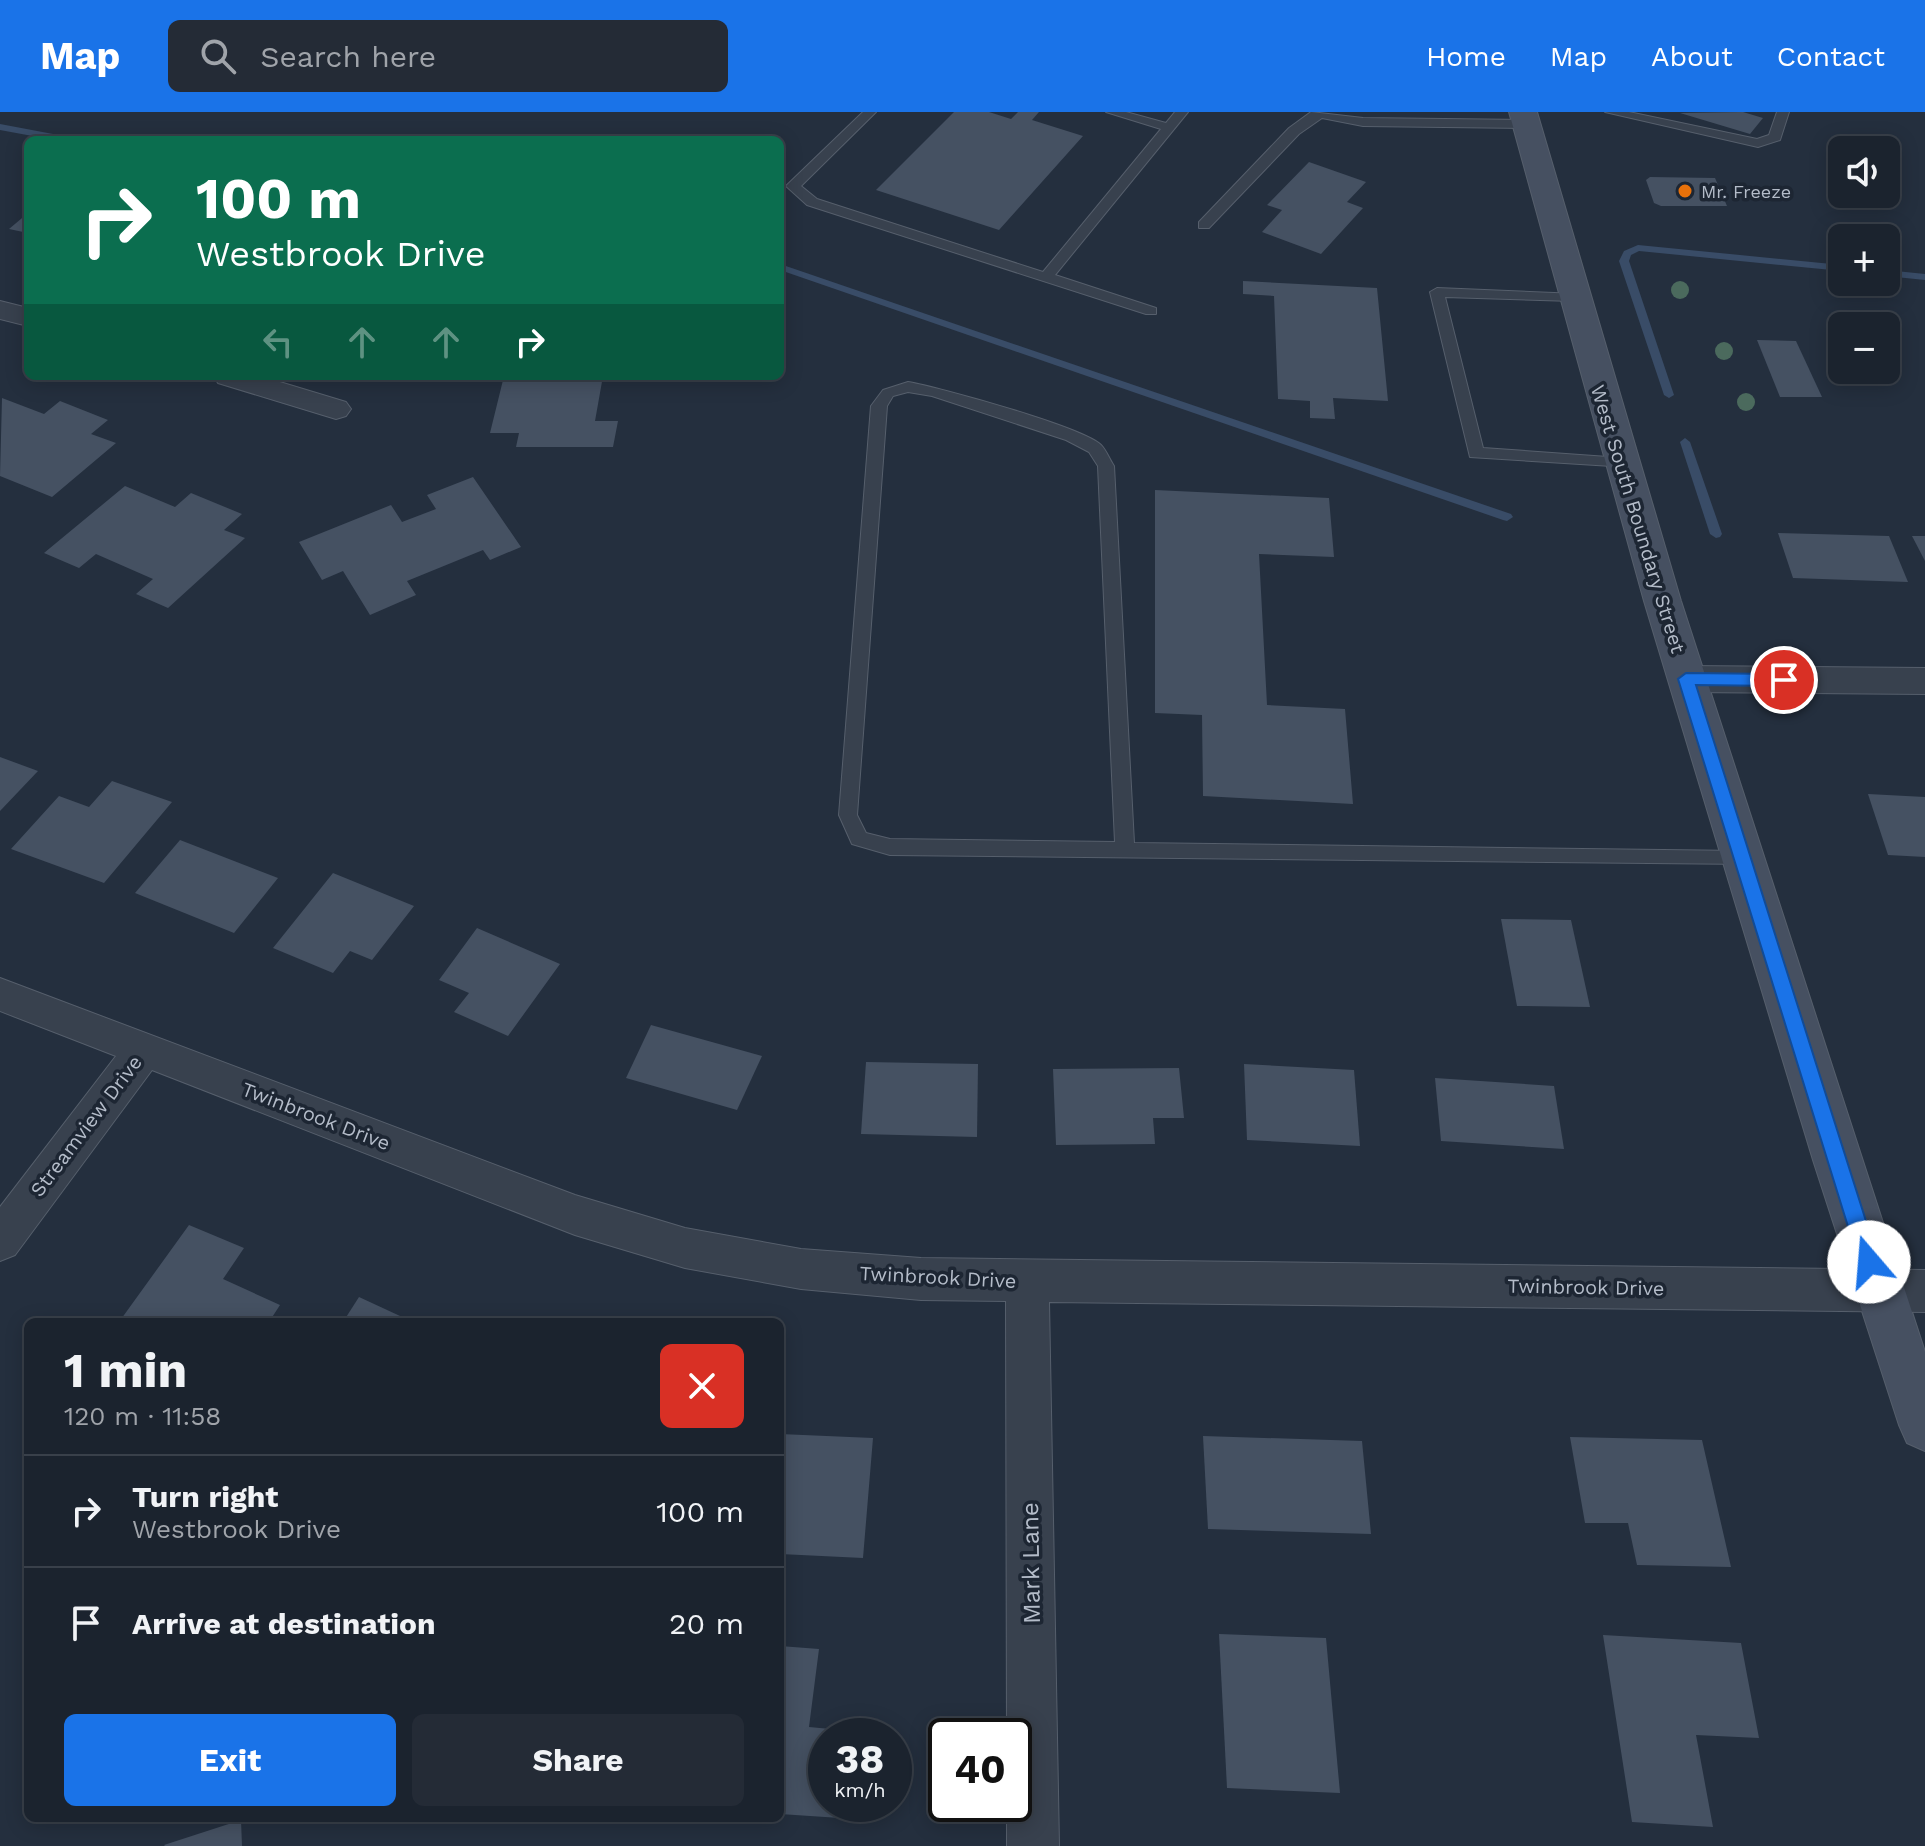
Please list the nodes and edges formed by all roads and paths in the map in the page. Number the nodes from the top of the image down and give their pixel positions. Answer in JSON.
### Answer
{"nodes":[{"id":1,"x":870,"y":112,"type":"edge"},
{"id":2,"x":1112,"y":112,"type":"edge"},
{"id":3,"x":1182,"y":112,"type":"edge"},
{"id":4,"x":1611,"y":112,"type":"edge"},
{"id":5,"x":1783,"y":112,"type":"edge"},
{"id":6,"x":1319,"y":113,"type":"edge"},
{"id":7,"x":1524,"y":118,"type":"edge"},
{"id":8,"x":1170,"y":128,"type":"junction"},
{"id":9,"x":1204,"y":225,"type":"dead end"},
{"id":10,"x":1046,"y":277,"type":"junction"},
{"id":11,"x":1573,"y":297,"type":"junction"},
{"id":12,"x":0,"y":310,"type":"edge"},
{"id":13,"x":1151,"y":311,"type":"dead end"},
{"id":14,"x":24,"y":316,"type":"edge"},
{"id":15,"x":241,"y":380,"type":"edge"},
{"id":16,"x":336,"y":409,"type":"dead end"},
{"id":17,"x":1622,"y":463,"type":"junction"},
{"id":18,"x":1686,"y":679,"type":"junction"},
{"id":19,"x":1925,"y":681,"type":"edge"},
{"id":20,"x":1125,"y":849,"type":"junction"},
{"id":21,"x":1742,"y":859,"type":"junction"},
{"id":22,"x":0,"y":994,"type":"edge"},
{"id":23,"x":144,"y":1050,"type":"junction"},
{"id":24,"x":0,"y":1241,"type":"edge"},
{"id":25,"x":1027,"y":1281,"type":"junction"},
{"id":26,"x":1878,"y":1291,"type":"junction"},
{"id":27,"x":1925,"y":1291,"type":"edge"},
{"id":28,"x":1925,"y":1425,"type":"edge"},
{"id":29,"x":1033,"y":1846,"type":"edge"}],
"edges":[{"from":1,"to":10,"type":"lane"},
{"from":2,"to":8,"type":"lane"},
{"from":3,"to":8,"type":"lane"},
{"from":4,"to":5,"type":"lane"},
{"from":6,"to":7,"type":"lane"},
{"from":6,"to":9,"type":"lane"},
{"from":7,"to":11,"type":"street","name":"West South Boundary Street"},
{"from":8,"to":10,"type":"lane"},
{"from":10,"to":13,"type":"lane"},
{"from":11,"to":17,"type":"street","name":"West South Boundary Street"},
{"from":11,"to":17,"type":"lane"},
{"from":12,"to":14,"type":"street"},
{"from":15,"to":16,"type":"street"},
{"from":17,"to":18,"type":"street","name":"West South Boundary Street"},
{"from":18,"to":19,"type":"street"},
{"from":18,"to":21,"type":"street","name":"West South Boundary Street"},
{"from":20,"to":20,"type":"lane"},
{"from":20,"to":21,"type":"lane"},
{"from":21,"to":26,"type":"street","name":"West South Boundary Street"},
{"from":22,"to":23,"type":"street","name":"Twinbrook Drive"},
{"from":23,"to":24,"type":"street","name":"Streamview Drive"},
{"from":23,"to":25,"type":"street","name":"Twinbrook Drive"},
{"from":25,"to":26,"type":"street","name":"Twinbrook Drive"},
{"from":25,"to":29,"type":"street","name":"Mark Lane"},
{"from":26,"to":27,"type":"street","name":"Twinbrook Drive"},
{"from":26,"to":28,"type":"street","name":"West South Boundary Street"}]}
